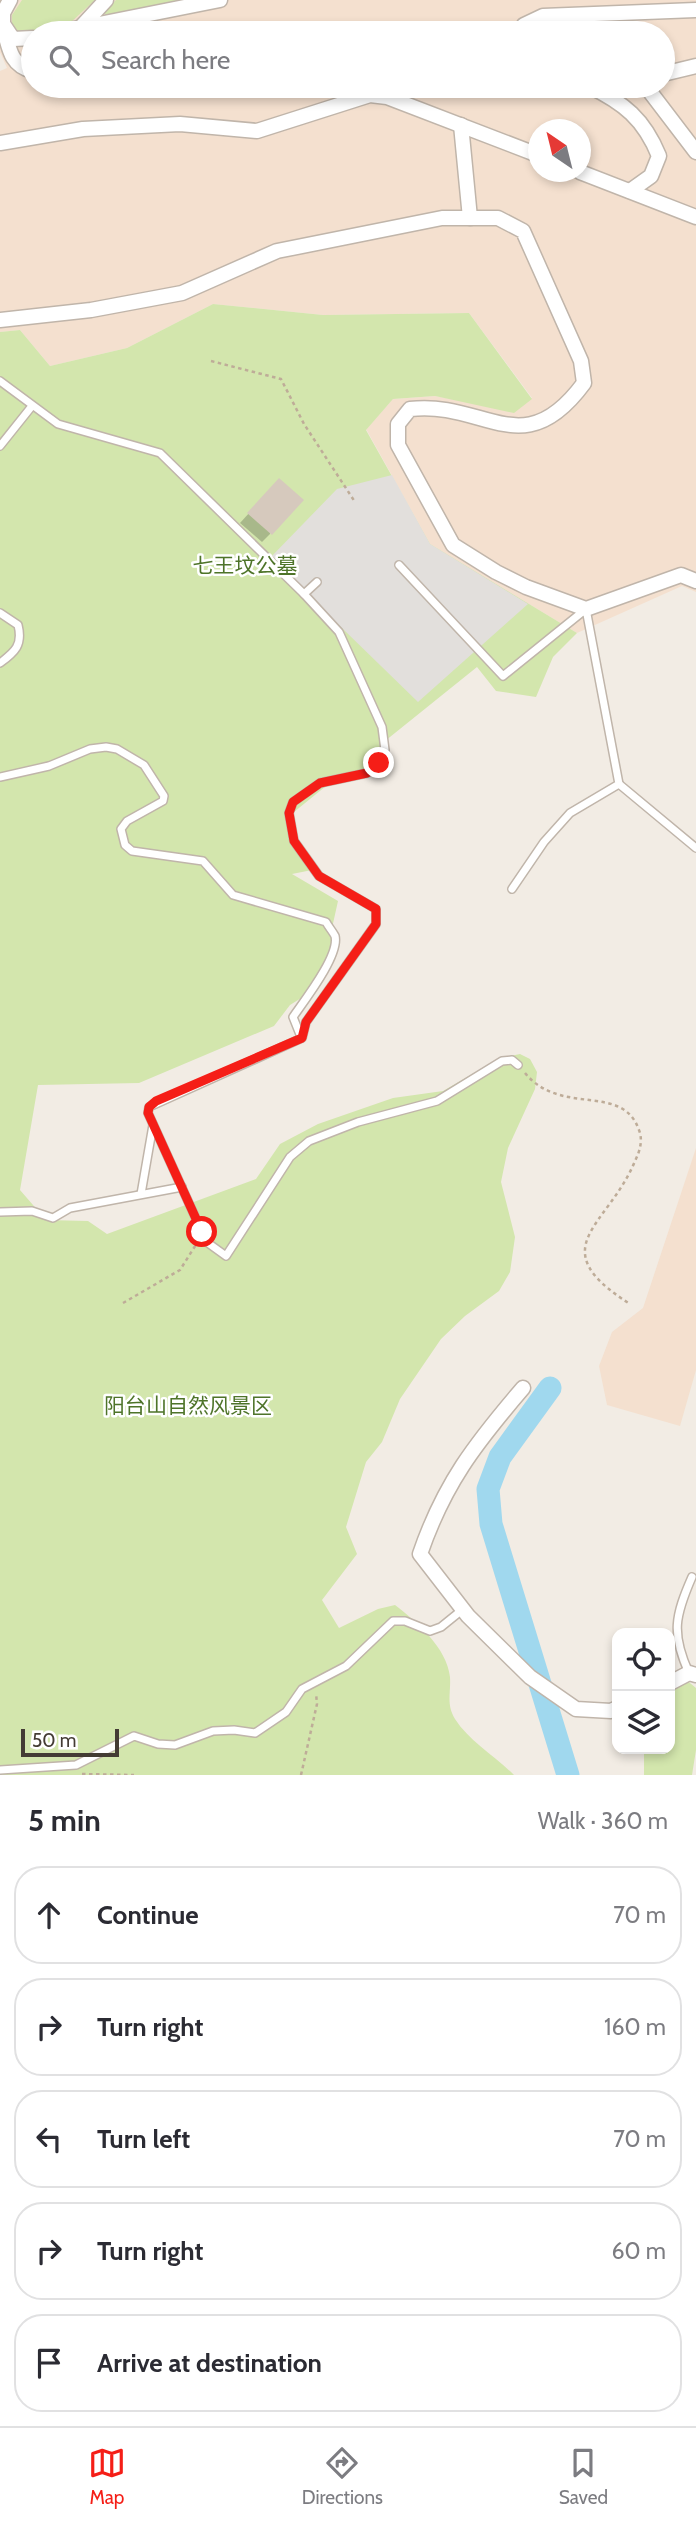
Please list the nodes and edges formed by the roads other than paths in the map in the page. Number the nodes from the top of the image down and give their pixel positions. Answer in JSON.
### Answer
{"nodes":[{"id":1,"x":10,"y":0,"type":"edge"},
{"id":2,"x":106,"y":0,"type":"edge"},
{"id":3,"x":220,"y":0,"type":"edge"},
{"id":4,"x":696,"y":10,"type":"edge"},
{"id":5,"x":87,"y":21,"type":"edge"},
{"id":6,"x":136,"y":21,"type":"edge"},
{"id":7,"x":532,"y":21,"type":"edge"},
{"id":8,"x":3,"y":24,"type":"junction"},
{"id":9,"x":21,"y":39,"type":"edge"},
{"id":10,"x":696,"y":66,"type":"edge"},
{"id":11,"x":21,"y":67,"type":"edge"},
{"id":12,"x":675,"y":71,"type":"edge"},
{"id":13,"x":361,"y":98,"type":"edge"},
{"id":14,"x":390,"y":98,"type":"edge"},
{"id":15,"x":613,"y":98,"type":"edge"},
{"id":16,"x":655,"y":98,"type":"edge"},
{"id":17,"x":461,"y":125,"type":"junction"},
{"id":18,"x":0,"y":143,"type":"edge"},
{"id":19,"x":528,"y":151,"type":"edge"},
{"id":20,"x":696,"y":152,"type":"edge"},
{"id":21,"x":591,"y":176,"type":"edge"},
{"id":22,"x":630,"y":191,"type":"junction"},
{"id":23,"x":696,"y":217,"type":"edge"},
{"id":24,"x":470,"y":218,"type":"junction"},
{"id":25,"x":0,"y":320,"type":"edge"},
{"id":26,"x":0,"y":381,"type":"edge"},
{"id":27,"x":32,"y":406,"type":"junction"},
{"id":28,"x":0,"y":446,"type":"edge"},
{"id":29,"x":399,"y":565,"type":"dead end"},
{"id":30,"x":696,"y":581,"type":"edge"},
{"id":31,"x":317,"y":582,"type":"dead end"},
{"id":32,"x":304,"y":594,"type":"junction"},
{"id":33,"x":586,"y":609,"type":"junction"},
{"id":34,"x":0,"y":613,"type":"edge"},
{"id":35,"x":0,"y":663,"type":"edge"},
{"id":36,"x":0,"y":777,"type":"edge"},
{"id":37,"x":619,"y":784,"type":"junction"},
{"id":38,"x":696,"y":848,"type":"edge"},
{"id":39,"x":512,"y":889,"type":"dead end"},
{"id":40,"x":302,"y":1038,"type":"junction"},
{"id":41,"x":519,"y":1065,"type":"road end"},
{"id":42,"x":153,"y":1124,"type":"junction"},
{"id":43,"x":182,"y":1187,"type":"junction"},
{"id":44,"x":141,"y":1194,"type":"junction"},
{"id":45,"x":0,"y":1212,"type":"edge"},
{"id":46,"x":523,"y":1388,"type":"dead end"},
{"id":47,"x":692,"y":1577,"type":"dead end"},
{"id":48,"x":463,"y":1609,"type":"junction"},
{"id":49,"x":692,"y":1674,"type":"edge"},
{"id":50,"x":675,"y":1681,"type":"edge"},
{"id":51,"x":612,"y":1710,"type":"edge"},
{"id":52,"x":0,"y":1770,"type":"edge"}],
"edges":[{"from":1,"to":8,"type":"street"},
{"from":2,"to":5,"type":"street"},
{"from":3,"to":6,"type":"street"},
{"from":4,"to":7,"type":"street"},
{"from":8,"to":9,"type":"street"},
{"from":8,"to":11,"type":"street"},
{"from":10,"to":12,"type":"street"},
{"from":13,"to":18,"type":"street"},
{"from":14,"to":17,"type":"street"},
{"from":15,"to":22,"type":"street"},
{"from":16,"to":20,"type":"street"},
{"from":17,"to":19,"type":"street"},
{"from":17,"to":24,"type":"street"},
{"from":21,"to":22,"type":"street"},
{"from":22,"to":23,"type":"street"},
{"from":24,"to":25,"type":"street"},
{"from":24,"to":33,"type":"street"},
{"from":26,"to":27,"type":"lane"},
{"from":27,"to":28,"type":"lane"},
{"from":27,"to":32,"type":"lane"},
{"from":29,"to":33,"type":"lane"},
{"from":30,"to":33,"type":"street"},
{"from":31,"to":32,"type":"lane"},
{"from":32,"to":40,"type":"lane"},
{"from":33,"to":37,"type":"lane"},
{"from":34,"to":35,"type":"lane"},
{"from":36,"to":40,"type":"lane"},
{"from":37,"to":38,"type":"lane"},
{"from":37,"to":39,"type":"lane"},
{"from":40,"to":42,"type":"lane"},
{"from":41,"to":43,"type":"lane"},
{"from":42,"to":43,"type":"lane"},
{"from":42,"to":44,"type":"lane"},
{"from":43,"to":44,"type":"lane"},
{"from":44,"to":45,"type":"lane"},
{"from":46,"to":48,"type":"street"},
{"from":47,"to":49,"type":"lane"},
{"from":48,"to":51,"type":"street"},
{"from":48,"to":52,"type":"lane"},
{"from":49,"to":50,"type":"street"}]}
